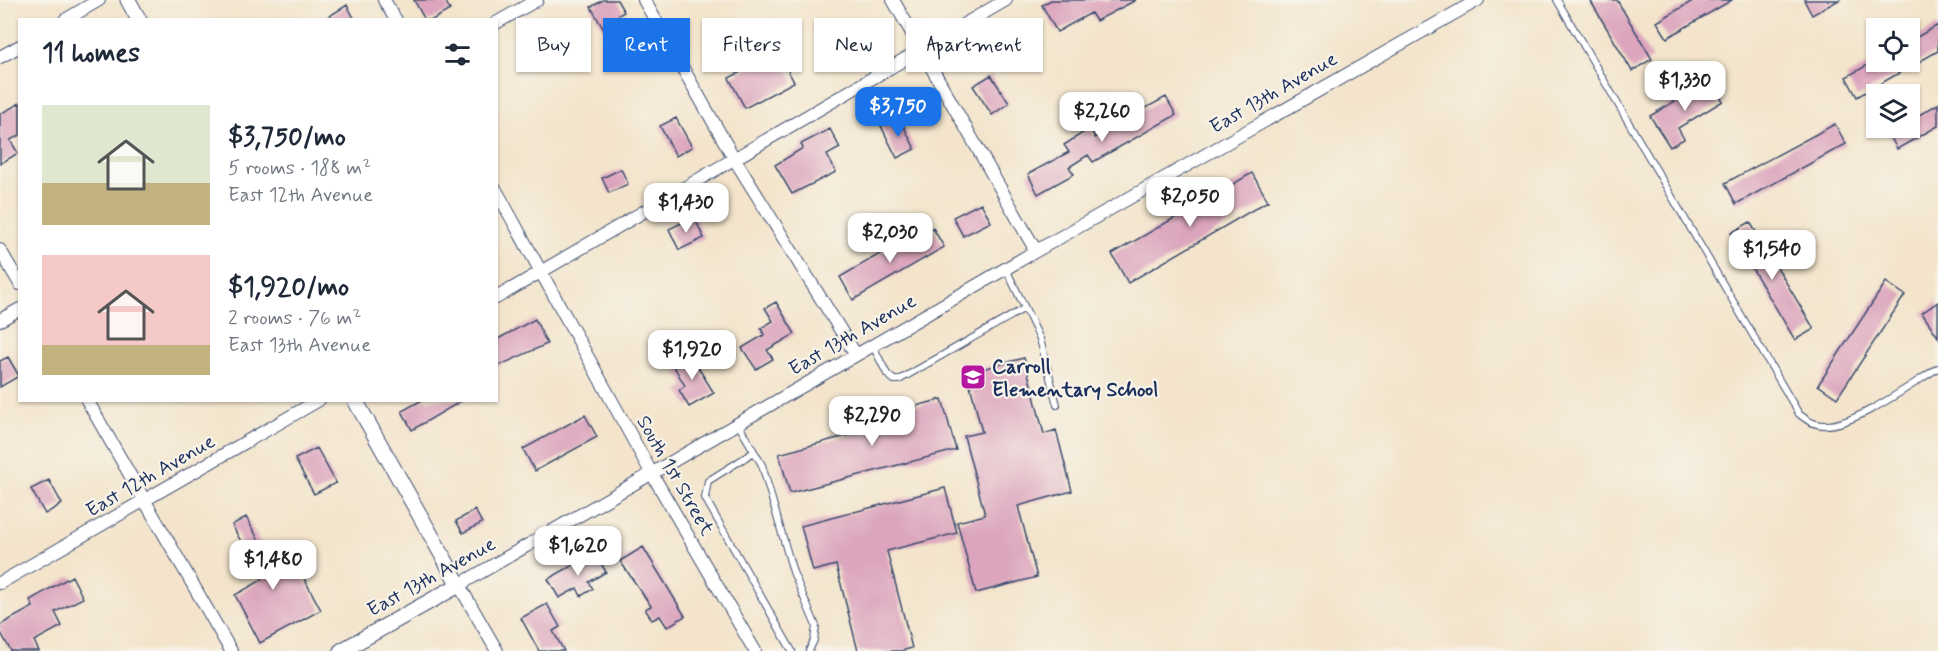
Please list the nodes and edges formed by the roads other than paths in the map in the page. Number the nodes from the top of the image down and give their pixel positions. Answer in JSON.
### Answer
{"nodes":[{"id":1,"x":99,"y":0,"type":"edge"},
{"id":2,"x":128,"y":0,"type":"edge"},
{"id":3,"x":384,"y":0,"type":"edge"},
{"id":4,"x":537,"y":0,"type":"edge"},
{"id":5,"x":644,"y":0,"type":"edge"},
{"id":6,"x":893,"y":0,"type":"edge"},
{"id":7,"x":1006,"y":0,"type":"edge"},
{"id":8,"x":1478,"y":0,"type":"edge"},
{"id":9,"x":1557,"y":0,"type":"edge"},
{"id":10,"x":68,"y":18,"type":"edge"},
{"id":11,"x":139,"y":18,"type":"edge"},
{"id":12,"x":395,"y":18,"type":"edge"},
{"id":13,"x":976,"y":18,"type":"edge"},
{"id":14,"x":906,"y":21,"type":"edge"},
{"id":15,"x":498,"y":22,"type":"edge"},
{"id":16,"x":18,"y":47,"type":"edge"},
{"id":17,"x":0,"y":57,"type":"edge"},
{"id":18,"x":906,"y":59,"type":"edge"},
{"id":19,"x":936,"y":72,"type":"edge"},
{"id":20,"x":735,"y":160,"type":"junction"},
{"id":21,"x":498,"y":194,"type":"edge"},
{"id":22,"x":0,"y":250,"type":"edge"},
{"id":23,"x":1036,"y":251,"type":"junction"},
{"id":24,"x":1006,"y":269,"type":"junction"},
{"id":25,"x":541,"y":272,"type":"junction"},
{"id":26,"x":18,"y":281,"type":"edge"},
{"id":27,"x":498,"y":297,"type":"edge"},
{"id":28,"x":1025,"y":308,"type":"junction"},
{"id":29,"x":18,"y":310,"type":"edge"},
{"id":30,"x":0,"y":320,"type":"edge"},
{"id":31,"x":873,"y":346,"type":"junction"},
{"id":32,"x":856,"y":356,"type":"junction"},
{"id":33,"x":1938,"y":368,"type":"edge"},
{"id":34,"x":88,"y":402,"type":"edge"},
{"id":35,"x":316,"y":402,"type":"edge"},
{"id":36,"x":356,"y":402,"type":"edge"},
{"id":37,"x":1057,"y":405,"type":"dead end"},
{"id":38,"x":738,"y":424,"type":"junction"},
{"id":39,"x":754,"y":452,"type":"junction"},
{"id":40,"x":652,"y":474,"type":"junction"},
{"id":41,"x":144,"y":501,"type":"junction"},
{"id":42,"x":0,"y":584,"type":"edge"},
{"id":43,"x":459,"y":585,"type":"junction"},
{"id":44,"x":231,"y":651,"type":"edge"},
{"id":45,"x":341,"y":651,"type":"edge"},
{"id":46,"x":497,"y":651,"type":"edge"},
{"id":47,"x":755,"y":651,"type":"edge"},
{"id":48,"x":792,"y":651,"type":"edge"},
{"id":49,"x":809,"y":651,"type":"edge"}],
"edges":[{"from":1,"to":10,"type":"street"},
{"from":2,"to":11,"type":"street"},
{"from":3,"to":12,"type":"street"},
{"from":4,"to":15,"type":"street"},
{"from":5,"to":20,"type":"street"},
{"from":6,"to":14,"type":"street"},
{"from":7,"to":13,"type":"street"},
{"from":8,"to":23,"type":"street","name":"East 13th Avenue"},
{"from":9,"to":33,"type":"lane"},
{"from":16,"to":17,"type":"street"},
{"from":18,"to":20,"type":"street"},
{"from":19,"to":23,"type":"street"},
{"from":20,"to":25,"type":"street"},
{"from":20,"to":32,"type":"street"},
{"from":21,"to":25,"type":"street","name":"South 1st Street"},
{"from":22,"to":26,"type":"street"},
{"from":23,"to":24,"type":"street","name":"East 13th Avenue"},
{"from":24,"to":28,"type":"lane"},
{"from":24,"to":31,"type":"street","name":"East 13th Avenue"},
{"from":25,"to":27,"type":"street"},
{"from":25,"to":40,"type":"street","name":"South 1st Street"},
{"from":28,"to":31,"type":"lane"},
{"from":28,"to":37,"type":"lane"},
{"from":29,"to":30,"type":"street"},
{"from":31,"to":32,"type":"street","name":"East 13th Avenue"},
{"from":32,"to":38,"type":"street","name":"East 13th Avenue"},
{"from":34,"to":41,"type":"street"},
{"from":35,"to":41,"type":"street","name":"East 12th Avenue"},
{"from":36,"to":43,"type":"street"},
{"from":38,"to":39,"type":"lane"},
{"from":38,"to":40,"type":"street","name":"East 13th Avenue"},
{"from":39,"to":48,"type":"lane"},
{"from":39,"to":49,"type":"lane"},
{"from":40,"to":43,"type":"street","name":"East 13th Avenue"},
{"from":40,"to":47,"type":"street","name":"South 1st Street"},
{"from":41,"to":42,"type":"street","name":"East 12th Avenue"},
{"from":41,"to":44,"type":"street"},
{"from":43,"to":45,"type":"street","name":"East 13th Avenue"},
{"from":43,"to":46,"type":"street"}]}
